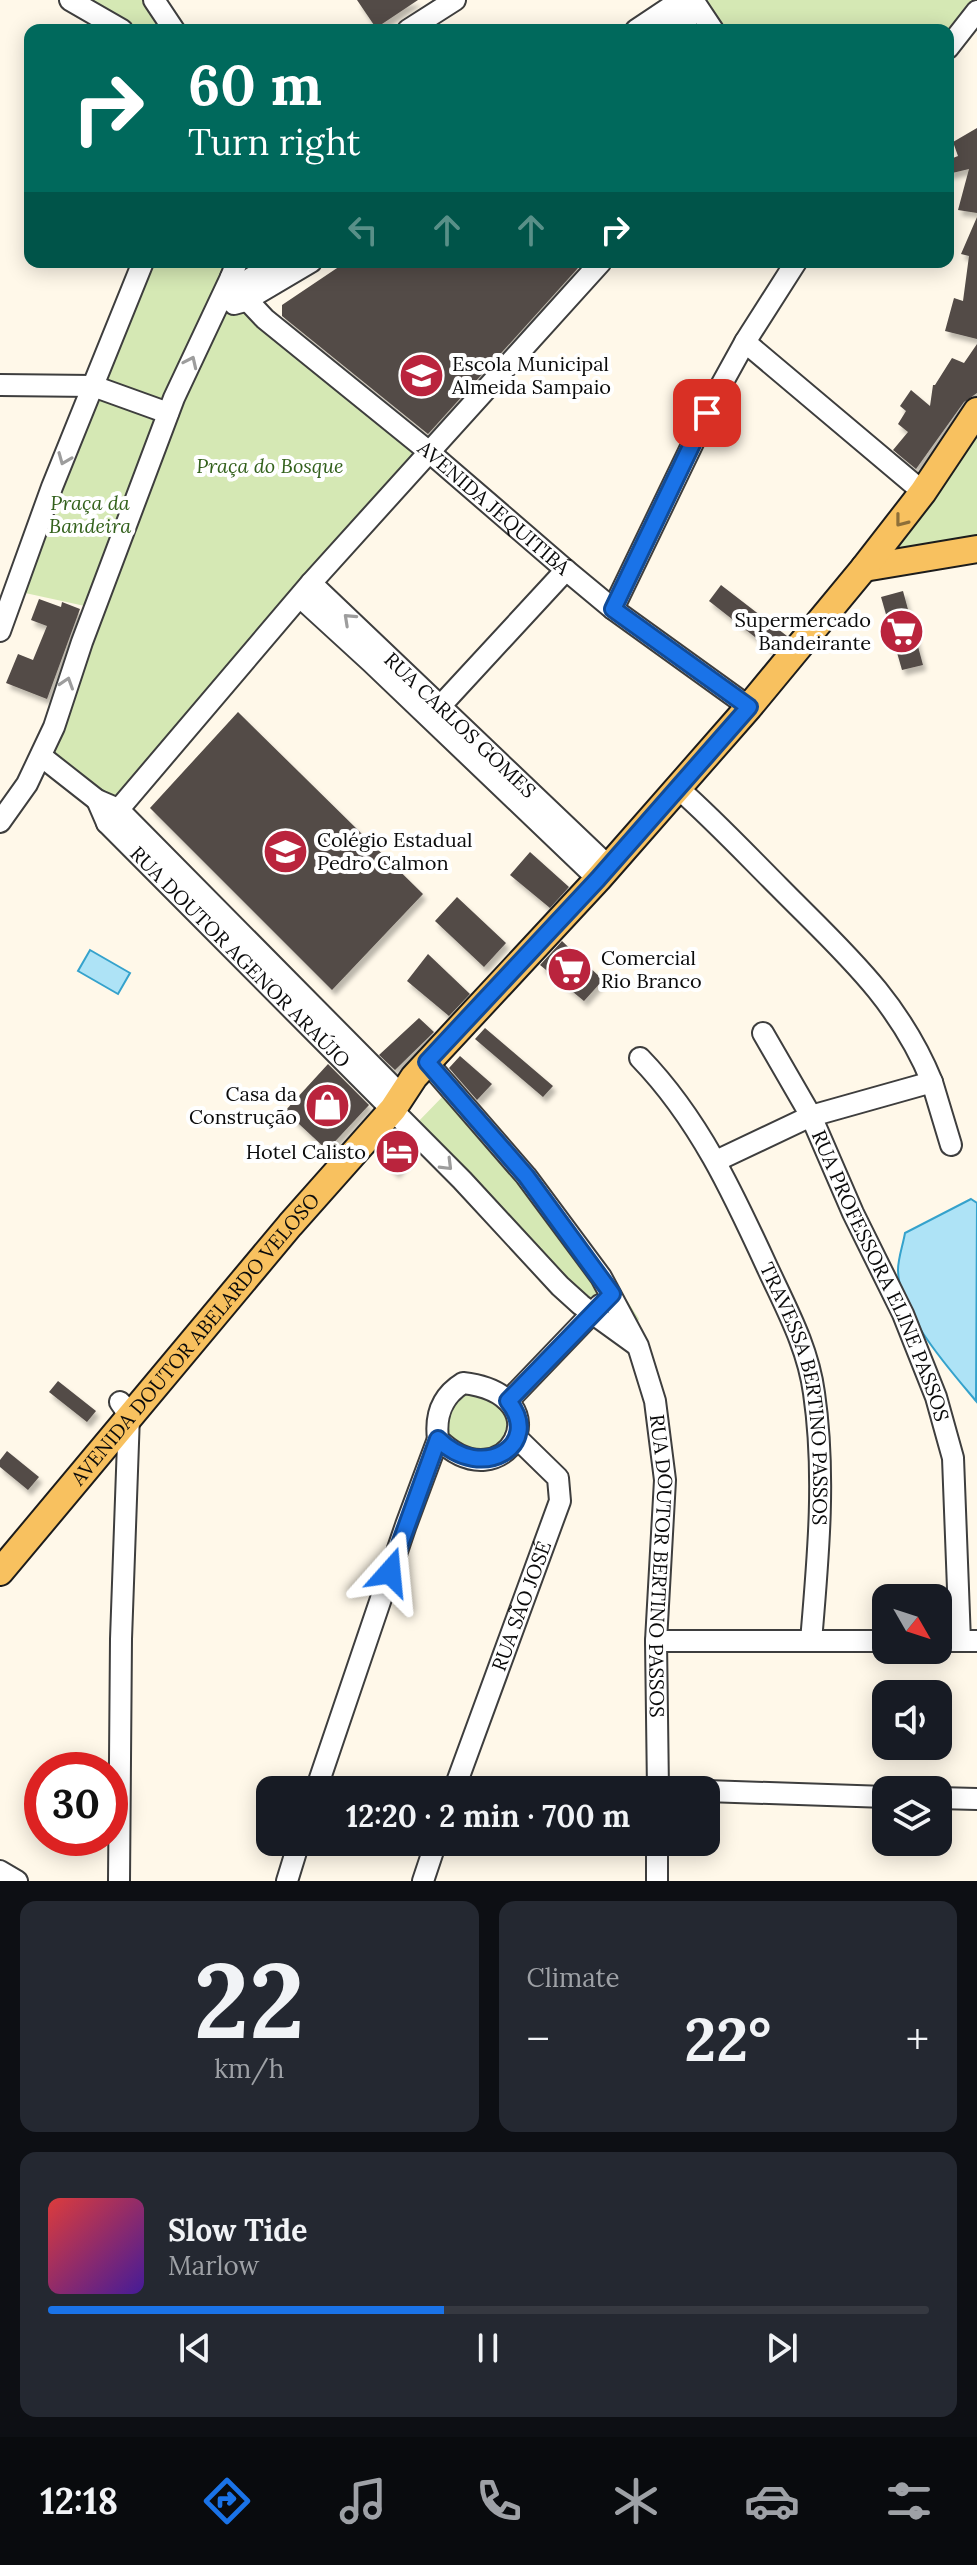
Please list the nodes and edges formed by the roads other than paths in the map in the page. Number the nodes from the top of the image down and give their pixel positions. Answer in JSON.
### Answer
{"nodes":[{"id":1,"x":70,"y":0,"type":"edge"},
{"id":2,"x":154,"y":0,"type":"edge"},
{"id":3,"x":455,"y":0,"type":"edge"},
{"id":4,"x":691,"y":3,"type":"edge"},
{"id":5,"x":977,"y":11,"type":"edge"},
{"id":6,"x":112,"y":24,"type":"edge"},
{"id":7,"x":170,"y":24,"type":"edge"},
{"id":8,"x":417,"y":24,"type":"edge"},
{"id":9,"x":648,"y":24,"type":"edge"},
{"id":10,"x":673,"y":24,"type":"edge"},
{"id":11,"x":708,"y":24,"type":"edge"},
{"id":12,"x":954,"y":40,"type":"edge"},
{"id":13,"x":141,"y":268,"type":"edge"},
{"id":14,"x":265,"y":268,"type":"edge"},
{"id":15,"x":289,"y":268,"type":"edge"},
{"id":16,"x":596,"y":268,"type":"edge"},
{"id":17,"x":792,"y":268,"type":"edge"},
{"id":18,"x":237,"y":282,"type":"edge"},
{"id":19,"x":745,"y":342,"type":"junction"},
{"id":20,"x":0,"y":385,"type":"edge"},
{"id":21,"x":93,"y":386,"type":"junction"},
{"id":22,"x":977,"y":411,"type":"edge"},
{"id":23,"x":168,"y":413,"type":"junction"},
{"id":24,"x":428,"y":451,"type":"junction"},
{"id":25,"x":923,"y":492,"type":"junction"},
{"id":26,"x":977,"y":549,"type":"edge"},
{"id":27,"x":864,"y":568,"type":"junction"},
{"id":28,"x":566,"y":570,"type":"junction"},
{"id":29,"x":305,"y":590,"type":"junction"},
{"id":30,"x":613,"y":609,"type":"junction"},
{"id":31,"x":0,"y":631,"type":"edge"},
{"id":32,"x":749,"y":707,"type":"junction"},
{"id":33,"x":435,"y":712,"type":"junction"},
{"id":34,"x":41,"y":756,"type":"junction"},
{"id":35,"x":679,"y":789,"type":"junction"},
{"id":36,"x":113,"y":816,"type":"junction"},
{"id":37,"x":0,"y":822,"type":"edge"},
{"id":38,"x":603,"y":873,"type":"junction"},
{"id":39,"x":763,"y":1033,"type":"dead end"},
{"id":40,"x":640,"y":1058,"type":"dead end"},
{"id":41,"x":932,"y":1082,"type":"junction"},
{"id":42,"x":402,"y":1088,"type":"junction"},
{"id":43,"x":811,"y":1116,"type":"junction"},
{"id":44,"x":951,"y":1145,"type":"dead end"},
{"id":45,"x":716,"y":1161,"type":"junction"},
{"id":46,"x":612,"y":1294,"type":"junction"},
{"id":47,"x":591,"y":1312,"type":"junction"},
{"id":48,"x":638,"y":1346,"type":"junction"},
{"id":49,"x":508,"y":1401,"type":"junction"},
{"id":50,"x":125,"y":1408,"type":"junction"},
{"id":51,"x":102,"y":1435,"type":"junction"},
{"id":52,"x":516,"y":1437,"type":"junction"},
{"id":53,"x":438,"y":1439,"type":"junction"},
{"id":54,"x":126,"y":1461,"type":"junction"},
{"id":55,"x":0,"y":1547,"type":"edge"},
{"id":56,"x":0,"y":1572,"type":"edge"},
{"id":57,"x":656,"y":1641,"type":"junction"},
{"id":58,"x":811,"y":1641,"type":"junction"},
{"id":59,"x":872,"y":1641,"type":"edge"},
{"id":60,"x":968,"y":1641,"type":"edge"},
{"id":61,"x":321,"y":1776,"type":"edge"},
{"id":62,"x":459,"y":1776,"type":"edge"},
{"id":63,"x":658,"y":1776,"type":"edge"},
{"id":64,"x":720,"y":1791,"type":"edge"},
{"id":65,"x":872,"y":1797,"type":"edge"},
{"id":66,"x":952,"y":1798,"type":"edge"},
{"id":67,"x":977,"y":1799,"type":"edge"},
{"id":68,"x":295,"y":1856,"type":"edge"},
{"id":69,"x":432,"y":1856,"type":"edge"},
{"id":70,"x":657,"y":1856,"type":"edge"},
{"id":71,"x":0,"y":1871,"type":"edge"},
{"id":72,"x":426,"y":1880,"type":"edge"},
{"id":73,"x":17,"y":1881,"type":"edge"},
{"id":74,"x":119,"y":1881,"type":"edge"},
{"id":75,"x":287,"y":1881,"type":"edge"},
{"id":76,"x":657,"y":1881,"type":"edge"}],
"edges":[{"from":1,"to":6,"type":"street"},
{"from":2,"to":7,"type":"street"},
{"from":3,"to":8,"type":"street"},
{"from":4,"to":9,"type":"street"},
{"from":4,"to":10,"type":"street"},
{"from":4,"to":11,"type":"street"},
{"from":5,"to":12,"type":"street"},
{"from":13,"to":21,"type":"street"},
{"from":14,"to":18,"type":"street"},
{"from":15,"to":18,"type":"street"},
{"from":16,"to":24,"type":"street"},
{"from":17,"to":19,"type":"street"},
{"from":23,"to":18,"type":"street","one_way":true},
{"from":18,"to":24,"type":"street","name":"AVENIDA JEQUITIBÁ"},
{"from":19,"to":25,"type":"street"},
{"from":19,"to":30,"type":"street"},
{"from":20,"to":21,"type":"street"},
{"from":21,"to":23,"type":"street"},
{"from":21,"to":31,"type":"street","one_way":true},
{"from":22,"to":25,"type":"main road","name":"AVENIDA DOUTOR ABELARDO VELOSO"},
{"from":34,"to":23,"type":"street","one_way":true},
{"from":24,"to":28,"type":"street","name":"AVENIDA JEQUITIBÁ"},
{"from":24,"to":29,"type":"street"},
{"from":25,"to":27,"type":"main road","name":"AVENIDA DOUTOR ABELARDO VELOSO","one_way":true},
{"from":26,"to":27,"type":"main road"},
{"from":27,"to":32,"type":"main road","name":"AVENIDA DOUTOR ABELARDO VELOSO"},
{"from":28,"to":30,"type":"street","name":"AVENIDA JEQUITIBÁ"},
{"from":28,"to":33,"type":"street"},
{"from":29,"to":33,"type":"street","name":"RUA CARLOS GOMES"},
{"from":29,"to":36,"type":"street"},
{"from":30,"to":32,"type":"street","name":"AVENIDA JEQUITIBÁ"},
{"from":32,"to":35,"type":"main road","name":"AVENIDA DOUTOR ABELARDO VELOSO"},
{"from":33,"to":38,"type":"street","name":"RUA CARLOS GOMES"},
{"from":34,"to":36,"type":"street","name":"RUA DOUTOR AGENOR ARAÚJO"},
{"from":34,"to":37,"type":"street"},
{"from":35,"to":38,"type":"main road","name":"AVENIDA DOUTOR ABELARDO VELOSO"},
{"from":35,"to":41,"type":"street"},
{"from":36,"to":42,"type":"street","name":"RUA DOUTOR AGENOR ARAÚJO"},
{"from":38,"to":42,"type":"main road","name":"AVENIDA DOUTOR ABELARDO VELOSO"},
{"from":39,"to":43,"type":"street"},
{"from":40,"to":45,"type":"street","name":"TRAVESSA BERTINO PASSOS"},
{"from":41,"to":43,"type":"street","name":"RUA PROFESSORA ELINE PASSOS"},
{"from":41,"to":44,"type":"street"},
{"from":42,"to":46,"type":"street","name":"RUA DOUTOR BERTINO PASSOS"},
{"from":42,"to":47,"type":"street","one_way":true},
{"from":42,"to":50,"type":"main road","name":"AVENIDA DOUTOR ABELARDO VELOSO"},
{"from":43,"to":45,"type":"street"},
{"from":43,"to":60,"type":"street","name":"RUA PROFESSORA ELINE PASSOS"},
{"from":45,"to":58,"type":"street","name":"TRAVESSA BERTINO PASSOS"},
{"from":46,"to":47,"type":"street"},
{"from":46,"to":48,"type":"street","name":"RUA DOUTOR BERTINO PASSOS"},
{"from":47,"to":48,"type":"street"},
{"from":47,"to":49,"type":"street"},
{"from":48,"to":57,"type":"street","name":"RUA DOUTOR BERTINO PASSOS"},
{"from":49,"to":52,"type":"street"},
{"from":49,"to":53,"type":"street"},
{"from":50,"to":51,"type":"main road","name":"AVENIDA DOUTOR ABELARDO VELOSO"},
{"from":50,"to":54,"type":"street"},
{"from":51,"to":54,"type":"street"},
{"from":51,"to":55,"type":"main road","name":"AVENIDA DOUTOR ABELARDO VELOSO"},
{"from":51,"to":56,"type":"main road","name":"AVENIDA DOUTOR ABELARDO VELOSO"},
{"from":52,"to":53,"type":"street"},
{"from":52,"to":62,"type":"street","name":"RUA SÃO JOSÉ"},
{"from":53,"to":61,"type":"street"},
{"from":54,"to":74,"type":"street"},
{"from":57,"to":58,"type":"street"},
{"from":57,"to":63,"type":"street","name":"RUA DOUTOR BERTINO PASSOS"},
{"from":58,"to":59,"type":"street"},
{"from":64,"to":65,"type":"street"},
{"from":66,"to":67,"type":"street"},
{"from":68,"to":75,"type":"street"},
{"from":69,"to":72,"type":"street"},
{"from":70,"to":76,"type":"street"},
{"from":71,"to":73,"type":"street"}]}
